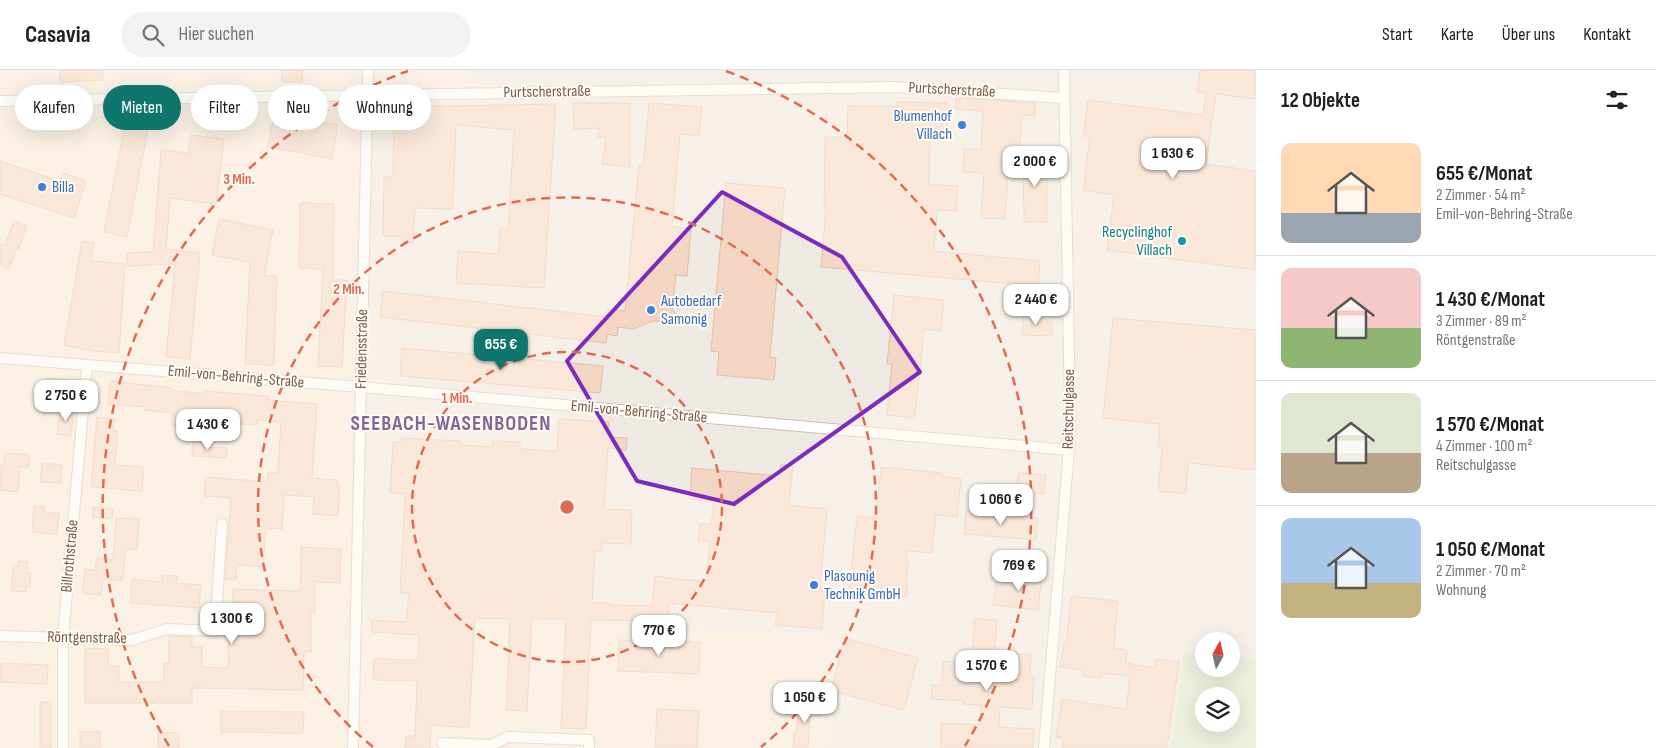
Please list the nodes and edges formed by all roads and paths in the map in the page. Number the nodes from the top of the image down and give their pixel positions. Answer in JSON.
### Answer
{"nodes":[{"id":1,"x":368,"y":70,"type":"edge"},
{"id":2,"x":1064,"y":70,"type":"edge"},
{"id":3,"x":367,"y":85,"type":"edge"},
{"id":4,"x":431,"y":94,"type":"edge"},
{"id":5,"x":338,"y":95,"type":"edge"},
{"id":6,"x":1064,"y":98,"type":"junction"},
{"id":7,"x":0,"y":101,"type":"edge"},
{"id":8,"x":366,"y":130,"type":"edge"},
{"id":9,"x":0,"y":358,"type":"edge"},
{"id":10,"x":87,"y":365,"type":"junction"},
{"id":11,"x":361,"y":387,"type":"junction"},
{"id":12,"x":1069,"y":450,"type":"junction"},
{"id":13,"x":222,"y":524,"type":"dead end"},
{"id":14,"x":0,"y":636,"type":"edge"},
{"id":15,"x":63,"y":638,"type":"junction"},
{"id":16,"x":442,"y":743,"type":"dead end"},
{"id":17,"x":63,"y":748,"type":"edge"},
{"id":18,"x":353,"y":748,"type":"edge"},
{"id":19,"x":589,"y":748,"type":"edge"},
{"id":20,"x":1044,"y":748,"type":"edge"}],
"edges":[{"from":1,"to":3,"type":"street","name":"Friedensstraße"},
{"from":2,"to":6,"type":"street","name":"Reitschulgasse"},
{"from":4,"to":6,"type":"street","name":"Purtscherstraße"},
{"from":5,"to":7,"type":"street","name":"Purtscherstraße"},
{"from":6,"to":12,"type":"street","name":"Reitschulgasse"},
{"from":8,"to":11,"type":"street","name":"Friedensstraße"},
{"from":9,"to":10,"type":"street","name":"Emil-von-Behring-Straße"},
{"from":10,"to":11,"type":"street","name":"Emil-von-Behring-Straße"},
{"from":10,"to":15,"type":"street","name":"Billrothstraße"},
{"from":11,"to":12,"type":"street","name":"Emil-von-Behring-Straße"},
{"from":11,"to":18,"type":"street","name":"Friedensstraße"},
{"from":12,"to":20,"type":"street","name":"Reitschulgasse"},
{"from":13,"to":15,"type":"street","name":"Röntgenstraße"},
{"from":14,"to":15,"type":"street","name":"Röntgenstraße"},
{"from":15,"to":17,"type":"street","name":"Billrothstraße"},
{"from":16,"to":19,"type":"street"}]}
